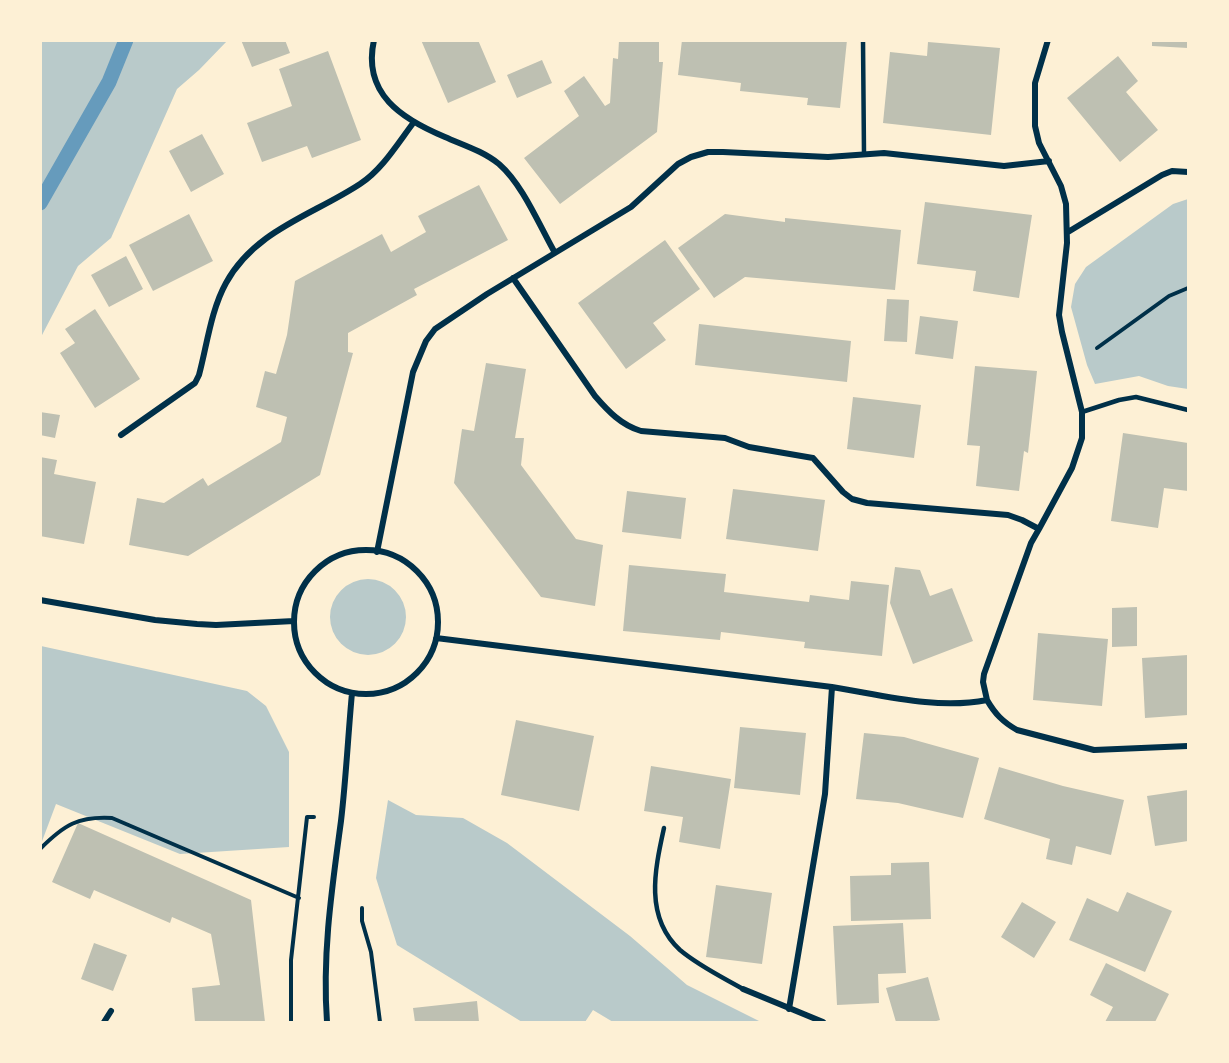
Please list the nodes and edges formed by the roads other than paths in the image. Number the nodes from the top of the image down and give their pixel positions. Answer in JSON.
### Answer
{"nodes":[{"id":1,"x":374,"y":40,"type":"edge"},
{"id":2,"x":863,"y":40,"type":"edge"},
{"id":3,"x":1048,"y":40,"type":"edge"},
{"id":4,"x":414,"y":122,"type":"junction"},
{"id":5,"x":864,"y":154,"type":"junction"},
{"id":6,"x":1049,"y":161,"type":"junction"},
{"id":7,"x":1188,"y":172,"type":"edge"},
{"id":8,"x":1068,"y":232,"type":"junction"},
{"id":9,"x":555,"y":253,"type":"junction"},
{"id":10,"x":513,"y":278,"type":"junction"},
{"id":11,"x":1188,"y":410,"type":"edge"},
{"id":12,"x":1082,"y":412,"type":"junction"},
{"id":13,"x":121,"y":435,"type":"dead end"},
{"id":14,"x":1039,"y":529,"type":"junction"},
{"id":15,"x":377,"y":552,"type":"junction"},
{"id":16,"x":40,"y":600,"type":"edge"},
{"id":17,"x":294,"y":621,"type":"junction"},
{"id":18,"x":436,"y":638,"type":"junction"},
{"id":19,"x":832,"y":687,"type":"junction"},
{"id":20,"x":352,"y":693,"type":"junction"},
{"id":21,"x":987,"y":700,"type":"junction"},
{"id":22,"x":1188,"y":746,"type":"edge"},
{"id":23,"x":664,"y":828,"type":"dead end"},
{"id":24,"x":742,"y":989,"type":"joint"},
{"id":25,"x":789,"y":1009,"type":"junction"},
{"id":26,"x":111,"y":1011,"type":"dead end"},
{"id":27,"x":104,"y":1023,"type":"edge"},
{"id":28,"x":327,"y":1023,"type":"edge"},
{"id":29,"x":823,"y":1023,"type":"edge"}],
"edges":[{"from":1,"to":4,"type":"street"},
{"from":2,"to":5,"type":"lane"},
{"from":3,"to":6,"type":"street"},
{"from":4,"to":9,"type":"street"},
{"from":4,"to":13,"type":"street"},
{"from":5,"to":6,"type":"street"},
{"from":5,"to":9,"type":"street"},
{"from":6,"to":8,"type":"street"},
{"from":7,"to":8,"type":"street"},
{"from":8,"to":12,"type":"street"},
{"from":9,"to":10,"type":"street"},
{"from":10,"to":14,"type":"street"},
{"from":10,"to":15,"type":"street"},
{"from":11,"to":12,"type":"lane"},
{"from":12,"to":14,"type":"street"},
{"from":14,"to":21,"type":"street"},
{"from":15,"to":17,"type":"street"},
{"from":15,"to":18,"type":"street"},
{"from":16,"to":17,"type":"street"},
{"from":17,"to":20,"type":"street"},
{"from":18,"to":19,"type":"street"},
{"from":18,"to":20,"type":"street"},
{"from":19,"to":21,"type":"street"},
{"from":19,"to":25,"type":"street"},
{"from":20,"to":28,"type":"street"},
{"from":21,"to":22,"type":"street"},
{"from":23,"to":24,"type":"lane"},
{"from":24,"to":25,"type":"street"},
{"from":25,"to":29,"type":"street"},
{"from":26,"to":27,"type":"street"}]}
